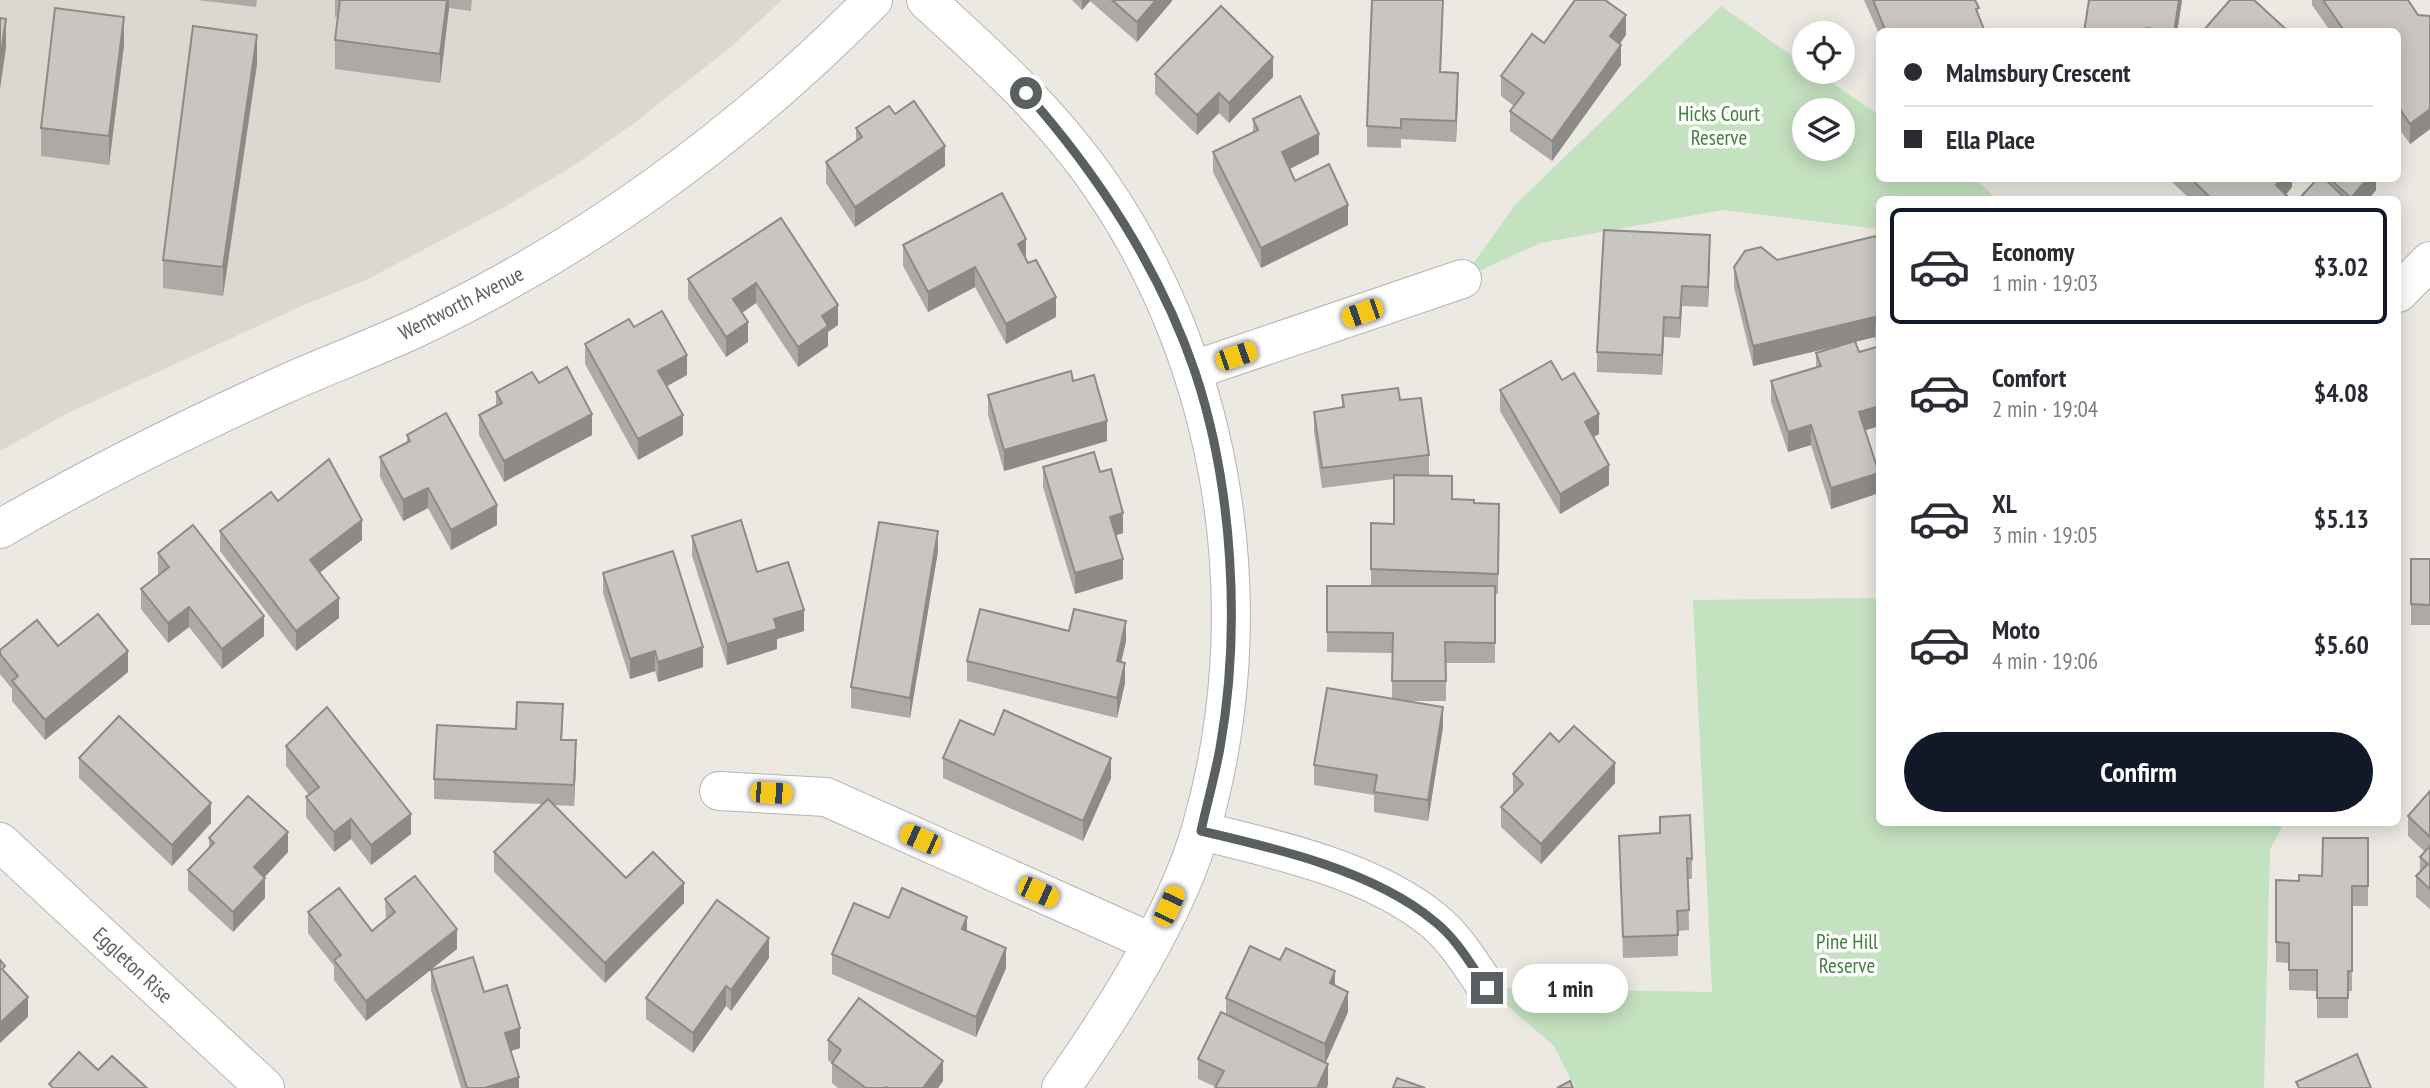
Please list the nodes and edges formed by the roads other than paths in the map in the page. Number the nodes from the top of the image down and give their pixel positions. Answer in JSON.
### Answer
{"nodes":[{"id":1,"x":873,"y":0,"type":"edge"},
{"id":2,"x":926,"y":0,"type":"edge"},
{"id":3,"x":2430,"y":261,"type":"edge"},
{"id":4,"x":1462,"y":279,"type":"dead end"},
{"id":5,"x":2401,"y":290,"type":"edge"},
{"id":6,"x":1194,"y":370,"type":"junction"},
{"id":7,"x":0,"y":529,"type":"edge"},
{"id":8,"x":719,"y":790,"type":"dead end"},
{"id":9,"x":1201,"y":831,"type":"junction"},
{"id":10,"x":0,"y":842,"type":"edge"},
{"id":11,"x":1151,"y":942,"type":"junction"},
{"id":12,"x":1487,"y":988,"type":"dead end"},
{"id":13,"x":265,"y":1088,"type":"edge"},
{"id":14,"x":1061,"y":1088,"type":"edge"}],
"edges":[{"from":1,"to":7,"type":"street","name":"Wentworth Avenue"},
{"from":2,"to":6,"type":"street"},
{"from":3,"to":5,"type":"street"},
{"from":4,"to":6,"type":"street"},
{"from":6,"to":9,"type":"street"},
{"from":8,"to":11,"type":"street"},
{"from":9,"to":11,"type":"street"},
{"from":9,"to":12,"type":"street"},
{"from":10,"to":13,"type":"street","name":"Eggleton Rise"},
{"from":11,"to":14,"type":"street"}]}
